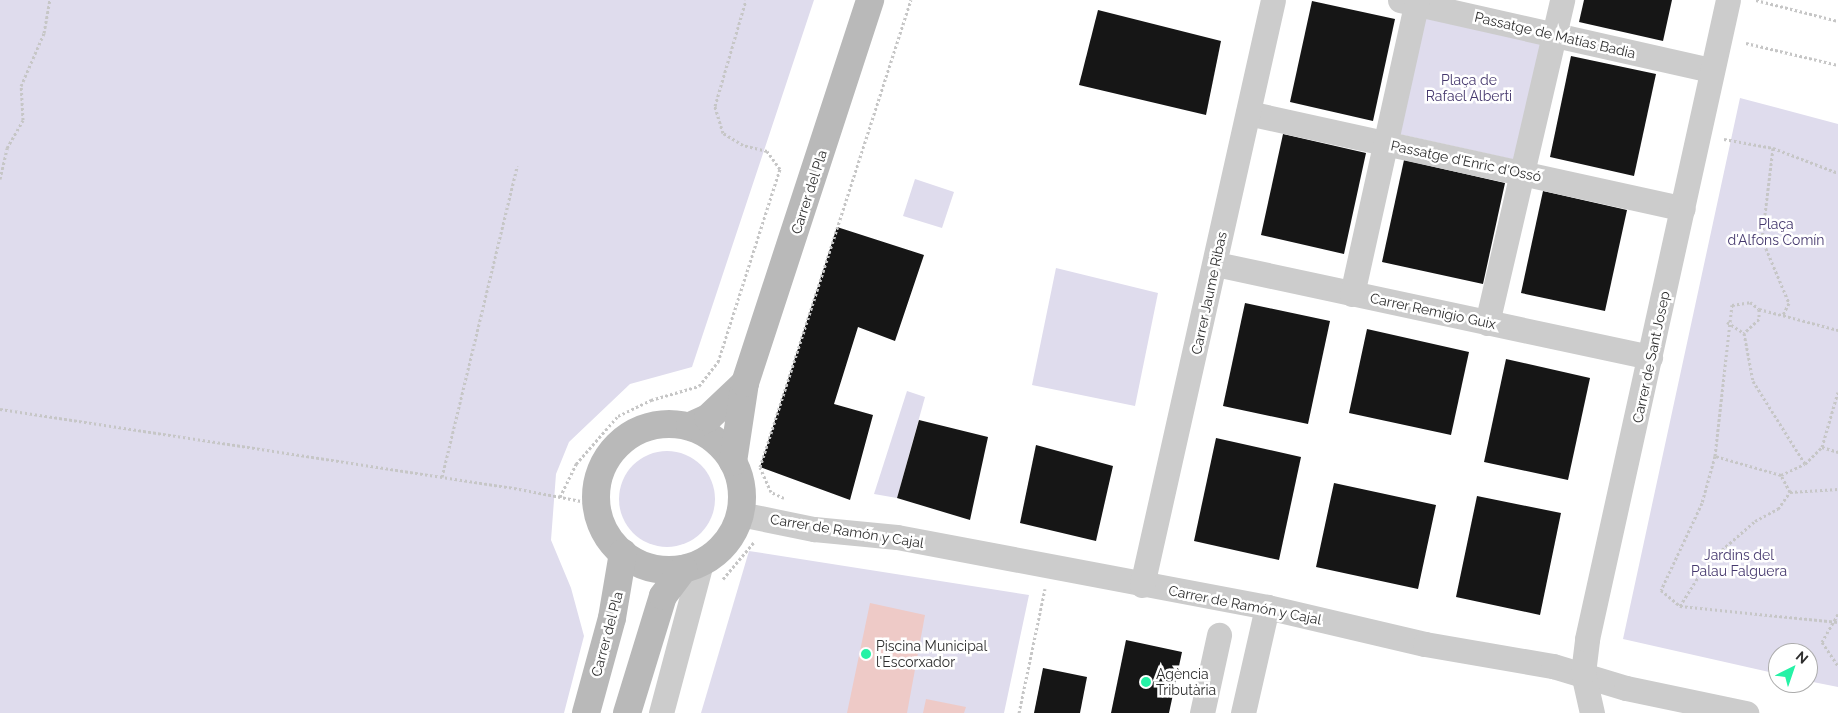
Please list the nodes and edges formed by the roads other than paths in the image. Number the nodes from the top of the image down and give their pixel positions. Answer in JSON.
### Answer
{"nodes":[{"id":1,"x":870,"y":0,"type":"edge"},
{"id":2,"x":1273,"y":0,"type":"edge"},
{"id":3,"x":1562,"y":0,"type":"edge"},
{"id":4,"x":1728,"y":0,"type":"edge"},
{"id":5,"x":1411,"y":1,"type":"edge"},
{"id":6,"x":1554,"y":35,"type":"junction"},
{"id":7,"x":1711,"y":70,"type":"junction"},
{"id":8,"x":1248,"y":113,"type":"junction"},
{"id":9,"x":1383,"y":143,"type":"junction"},
{"id":10,"x":1522,"y":173,"type":"junction"},
{"id":11,"x":1683,"y":209,"type":"junction"},
{"id":12,"x":1216,"y":264,"type":"junction"},
{"id":13,"x":1352,"y":294,"type":"junction"},
{"id":14,"x":1488,"y":323,"type":"junction"},
{"id":15,"x":1650,"y":358,"type":"junction"},
{"id":16,"x":745,"y":383,"type":"junction"},
{"id":17,"x":690,"y":426,"type":"junction"},
{"id":18,"x":733,"y":462,"type":"junction"},
{"id":19,"x":740,"y":514,"type":"junction"},
{"id":20,"x":622,"y":554,"type":"junction"},
{"id":21,"x":692,"y":566,"type":"junction"},
{"id":22,"x":1142,"y":585,"type":"junction"},
{"id":23,"x":1267,"y":607,"type":"junction"},
{"id":24,"x":1219,"y":635,"type":"dead end"},
{"id":25,"x":1584,"y":674,"type":"junction"},
{"id":26,"x":586,"y":713,"type":"edge"},
{"id":27,"x":627,"y":713,"type":"edge"},
{"id":28,"x":661,"y":713,"type":"edge"},
{"id":29,"x":1202,"y":713,"type":"edge"},
{"id":30,"x":1243,"y":713,"type":"edge"},
{"id":31,"x":1592,"y":713,"type":"edge"},
{"id":32,"x":1746,"y":713,"type":"edge"}],
"edges":[{"from":1,"to":16,"type":"main road","name":"Carrer del Pla"},
{"from":2,"to":8,"type":"street","name":"Carrer Jaume Ribas"},
{"from":3,"to":6,"type":"street"},
{"from":4,"to":7,"type":"street","name":"Carrer de Sant Josep"},
{"from":5,"to":6,"type":"street","name":"Passatge de Matías Badia"},
{"from":5,"to":9,"type":"street"},
{"from":6,"to":7,"type":"street","name":"Passatge de Matías Badia"},
{"from":6,"to":10,"type":"street"},
{"from":7,"to":11,"type":"street","name":"Carrer de Sant Josep"},
{"from":8,"to":9,"type":"street","name":"Passatge d'Enric d'Ossó"},
{"from":8,"to":12,"type":"street","name":"Carrer Jaume Ribas"},
{"from":9,"to":10,"type":"street","name":"Passatge d'Enric d'Ossó"},
{"from":9,"to":13,"type":"street"},
{"from":10,"to":11,"type":"street","name":"Passatge d'Enric d'Ossó"},
{"from":10,"to":14,"type":"street"},
{"from":11,"to":15,"type":"street","name":"Carrer de Sant Josep"},
{"from":12,"to":13,"type":"street","name":"Carrer Remigio Guix"},
{"from":12,"to":22,"type":"street","name":"Carrer Jaume Ribas"},
{"from":13,"to":14,"type":"street","name":"Carrer Remigio Guix"},
{"from":14,"to":15,"type":"street","name":"Carrer Remigio Guix"},
{"from":15,"to":25,"type":"street","name":"Carrer de Sant Josep"},
{"from":16,"to":17,"type":"main road","name":"Carrer del Pla"},
{"from":16,"to":18,"type":"main road","name":"Carrer del Pla"},
{"from":17,"to":18,"type":"main road"},
{"from":17,"to":20,"type":"main road"},
{"from":18,"to":19,"type":"main road"},
{"from":19,"to":21,"type":"main road"},
{"from":19,"to":22,"type":"street","name":"Carrer de Ramón y Cajal"},
{"from":20,"to":21,"type":"main road"},
{"from":20,"to":26,"type":"main road","name":"Carrer del Pla"},
{"from":21,"to":27,"type":"main road"},
{"from":21,"to":28,"type":"street"},
{"from":22,"to":23,"type":"street","name":"Carrer de Ramón y Cajal"},
{"from":23,"to":25,"type":"street","name":"Carrer de Ramón y Cajal"},
{"from":23,"to":30,"type":"street"},
{"from":24,"to":29,"type":"street"},
{"from":25,"to":31,"type":"street","name":"Carrer de Sant Josep"},
{"from":25,"to":32,"type":"street","name":"Carrer de Ramón y Cajal"}]}
